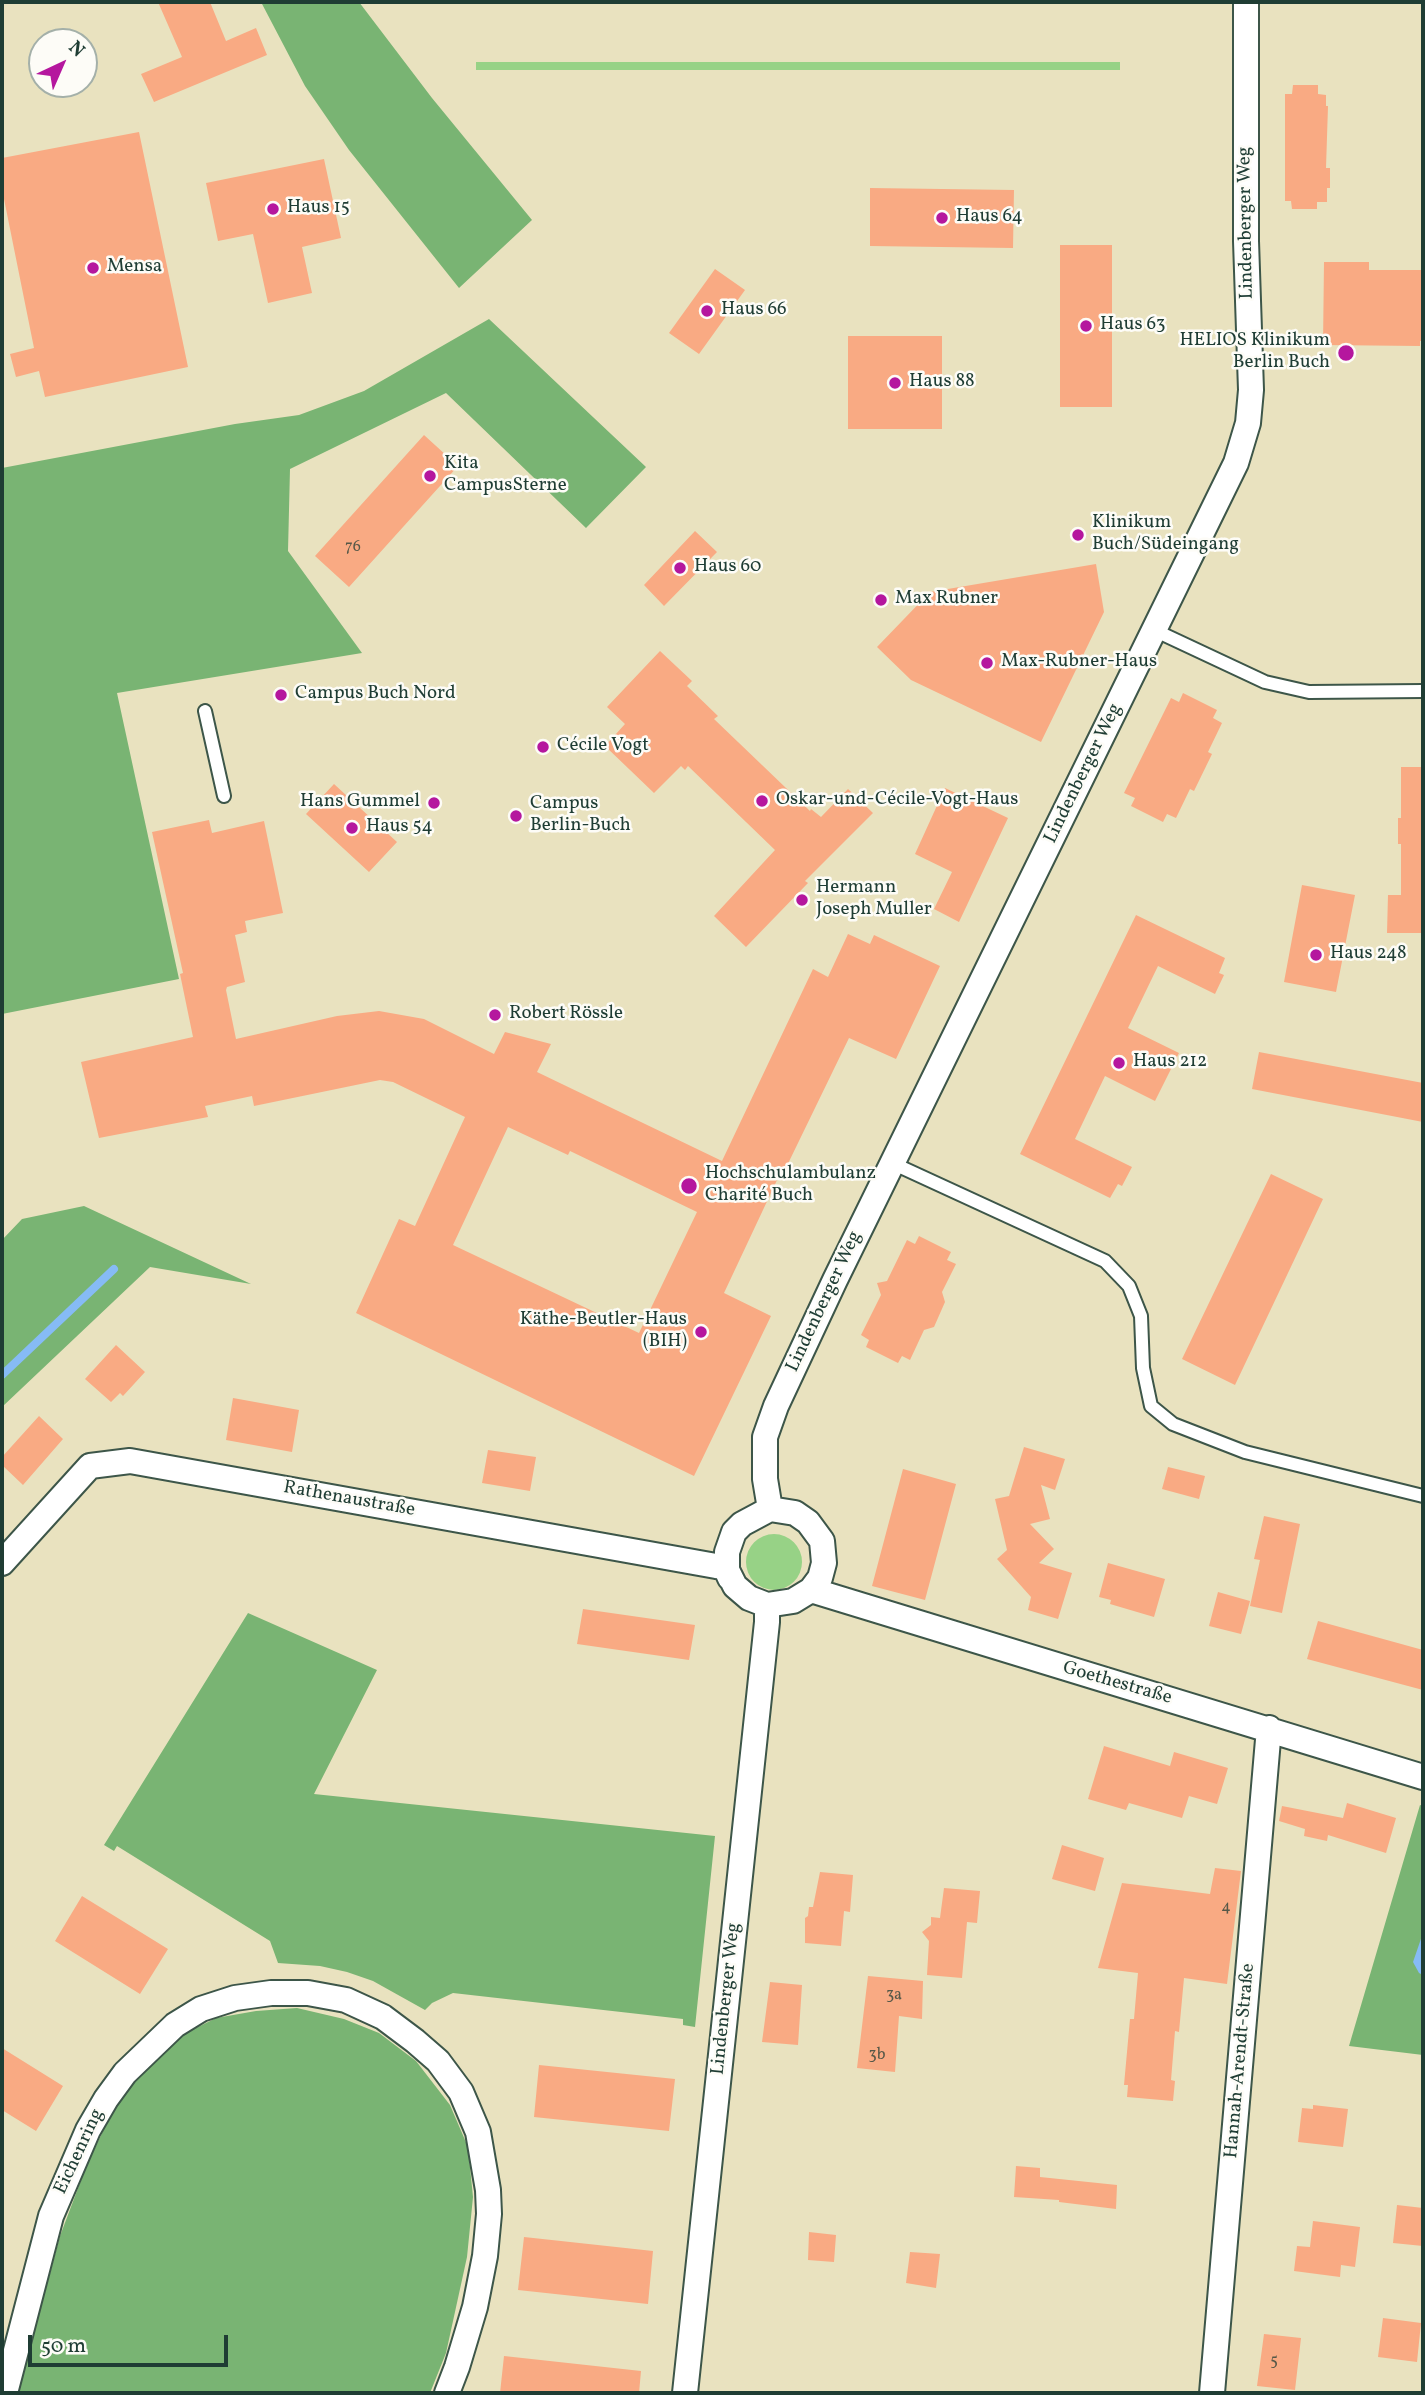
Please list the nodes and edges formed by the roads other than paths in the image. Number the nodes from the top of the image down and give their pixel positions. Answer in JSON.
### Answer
{"nodes":[{"id":1,"x":1246,"y":2,"type":"edge"},
{"id":2,"x":1154,"y":630,"type":"junction"},
{"id":3,"x":1423,"y":691,"type":"edge"},
{"id":4,"x":205,"y":711,"type":"dead end"},
{"id":5,"x":224,"y":796,"type":"dead end"},
{"id":6,"x":892,"y":1163,"type":"junction"},
{"id":7,"x":1423,"y":1496,"type":"edge"},
{"id":8,"x":770,"y":1510,"type":"junction"},
{"id":9,"x":2,"y":1563,"type":"edge"},
{"id":10,"x":730,"y":1578,"type":"junction"},
{"id":11,"x":811,"y":1590,"type":"junction"},
{"id":12,"x":767,"y":1605,"type":"junction"},
{"id":13,"x":1269,"y":1728,"type":"junction"},
{"id":14,"x":1423,"y":1777,"type":"edge"},
{"id":15,"x":5,"y":2393,"type":"edge"},
{"id":16,"x":447,"y":2393,"type":"edge"},
{"id":17,"x":685,"y":2393,"type":"edge"},
{"id":18,"x":1212,"y":2393,"type":"edge"}],
"edges":[{"from":1,"to":2,"type":"street","name":"Lindenberger Weg"},
{"from":2,"to":3,"type":"lane"},
{"from":2,"to":6,"type":"street","name":"Lindenberger Weg"},
{"from":4,"to":5,"type":"lane"},
{"from":6,"to":7,"type":"lane"},
{"from":6,"to":8,"type":"street","name":"Lindenberger Weg"},
{"from":8,"to":10,"type":"street"},
{"from":8,"to":11,"type":"street"},
{"from":9,"to":10,"type":"street","name":"Rathenaustraße"},
{"from":10,"to":12,"type":"street"},
{"from":11,"to":12,"type":"street"},
{"from":11,"to":13,"type":"street","name":"Goethestraße"},
{"from":12,"to":17,"type":"street","name":"Lindenberger Weg"},
{"from":13,"to":14,"type":"street","name":"Goethestraße"},
{"from":13,"to":18,"type":"street","name":"Hannah-Arendt-Straße"},
{"from":15,"to":16,"type":"street","name":"Eichenring"}]}
